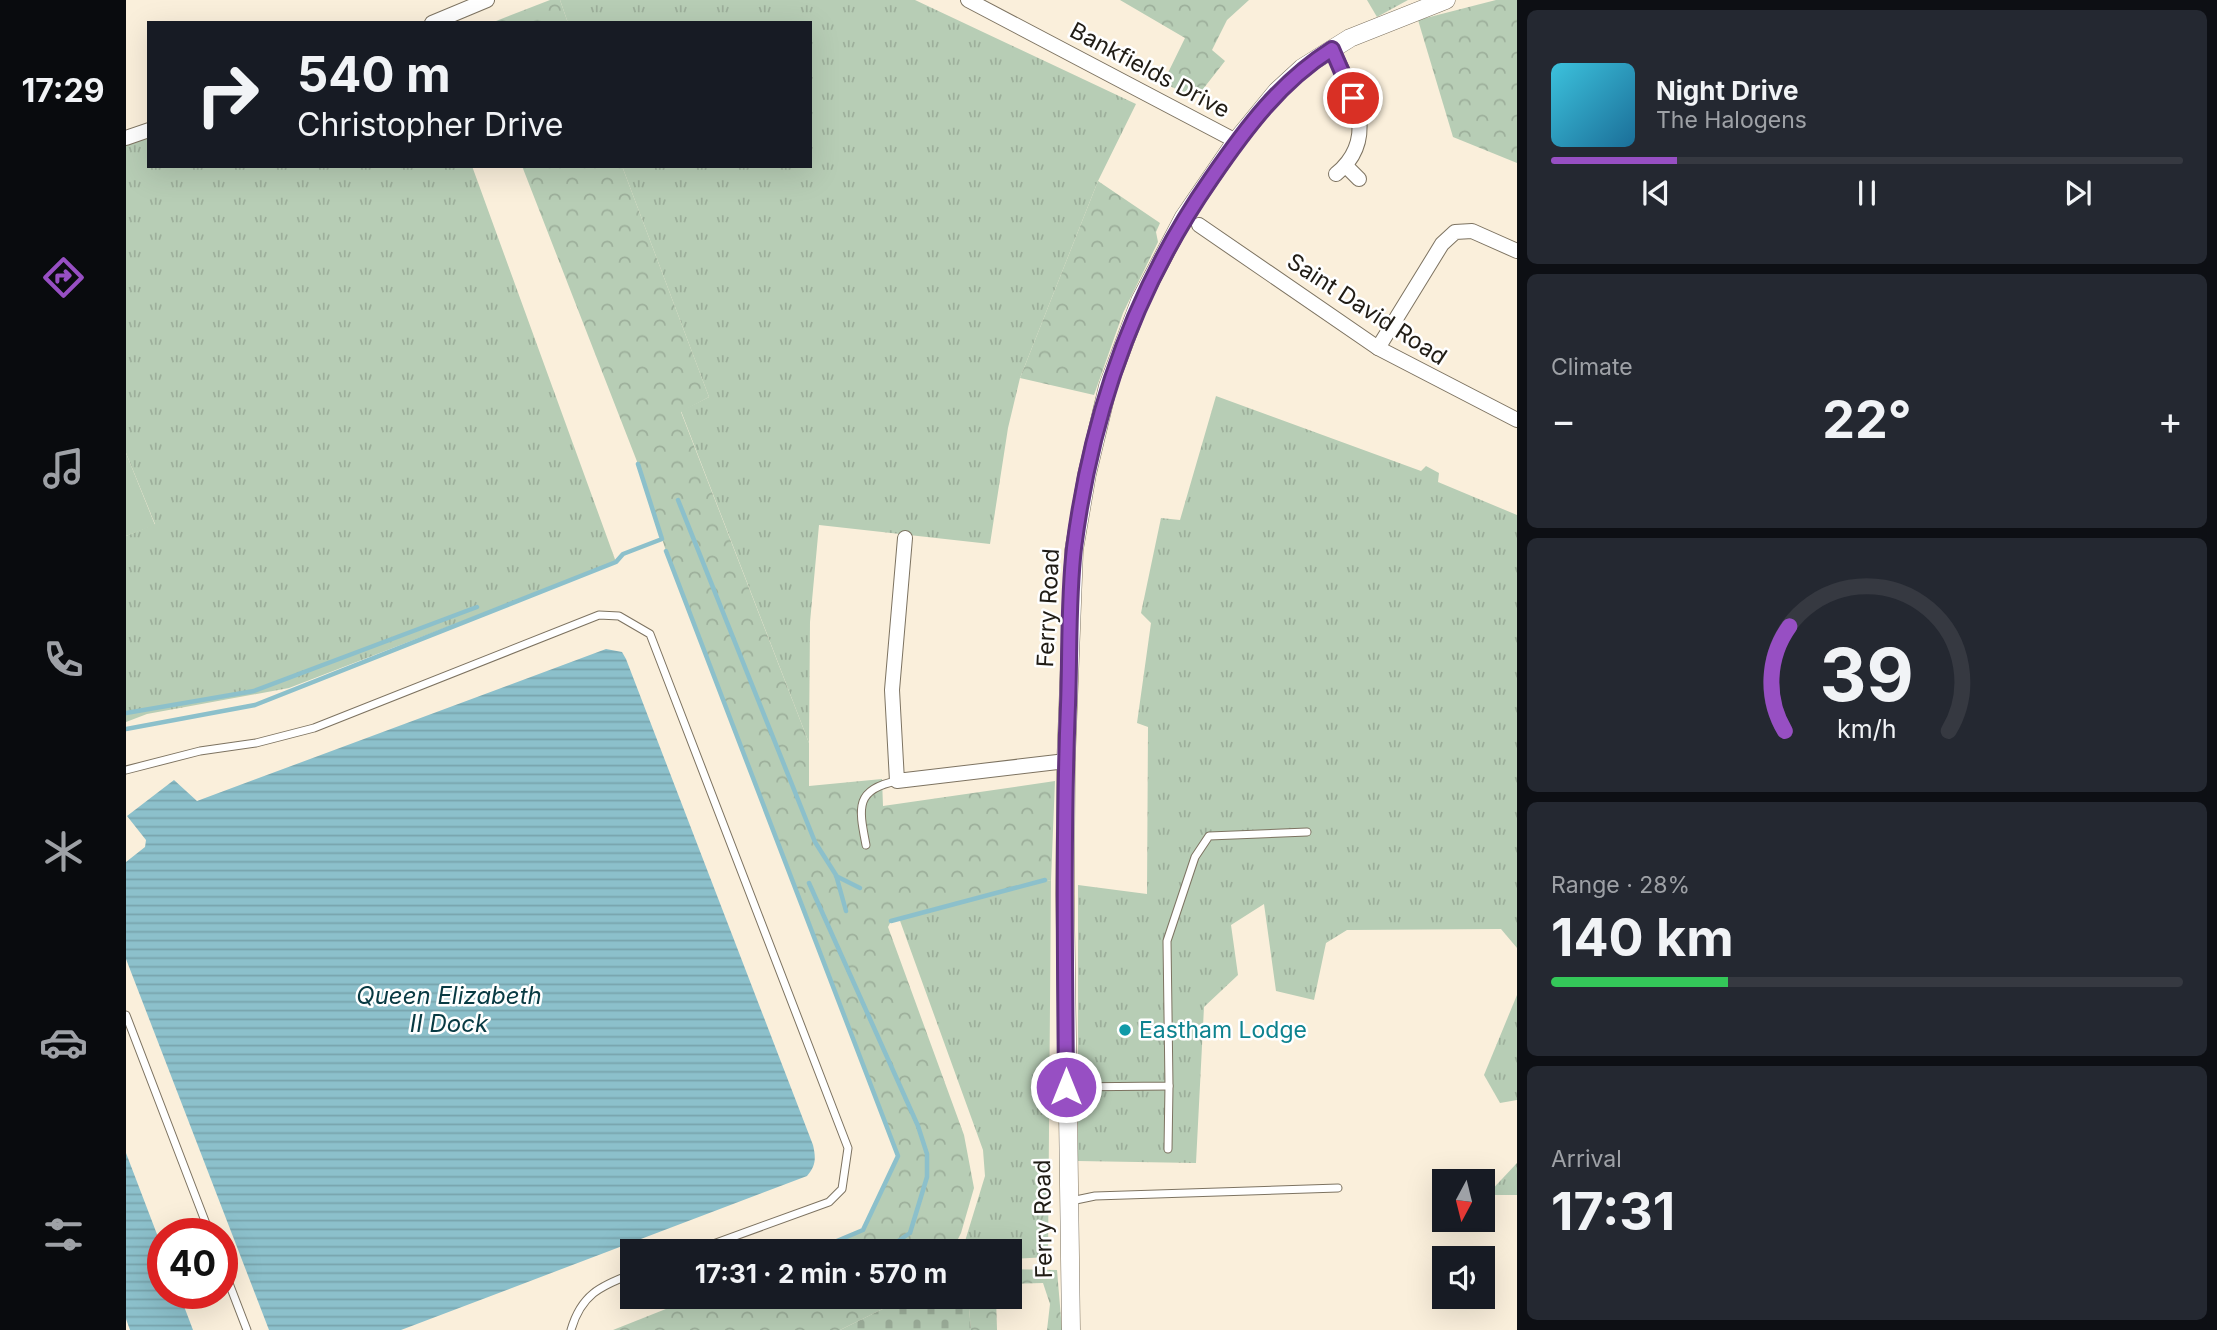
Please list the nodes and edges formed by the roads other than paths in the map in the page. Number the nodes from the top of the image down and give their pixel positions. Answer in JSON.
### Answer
{"nodes":[{"id":1,"x":487,"y":0,"type":"edge"},
{"id":2,"x":968,"y":0,"type":"edge"},
{"id":3,"x":1446,"y":0,"type":"edge"},
{"id":4,"x":437,"y":21,"type":"edge"},
{"id":5,"x":1332,"y":49,"type":"junction"},
{"id":6,"x":147,"y":131,"type":"edge"},
{"id":7,"x":126,"y":138,"type":"edge"},
{"id":8,"x":1236,"y":141,"type":"junction"},
{"id":9,"x":1359,"y":179,"type":"dead end"},
{"id":10,"x":1199,"y":225,"type":"dead end"},
{"id":11,"x":1517,"y":251,"type":"edge"},
{"id":12,"x":1378,"y":348,"type":"junction"},
{"id":13,"x":1517,"y":420,"type":"edge"},
{"id":14,"x":905,"y":538,"type":"dead end"},
{"id":15,"x":1066,"y":761,"type":"junction"},
{"id":16,"x":126,"y":770,"type":"edge"},
{"id":17,"x":897,"y":781,"type":"junction"},
{"id":18,"x":1307,"y":832,"type":"dead end"},
{"id":19,"x":866,"y":845,"type":"dead end"},
{"id":20,"x":126,"y":1014,"type":"edge"},
{"id":21,"x":1169,"y":1086,"type":"junction"},
{"id":22,"x":1066,"y":1087,"type":"junction"},
{"id":23,"x":1168,"y":1149,"type":"dead end"},
{"id":24,"x":1338,"y":1188,"type":"dead end"},
{"id":25,"x":1067,"y":1201,"type":"junction"},
{"id":26,"x":204,"y":1218,"type":"edge"},
{"id":27,"x":727,"y":1239,"type":"edge"},
{"id":28,"x":620,"y":1279,"type":"edge"},
{"id":29,"x":238,"y":1307,"type":"edge"},
{"id":30,"x":247,"y":1330,"type":"edge"},
{"id":31,"x":571,"y":1330,"type":"edge"},
{"id":32,"x":1071,"y":1330,"type":"edge"}],
"edges":[{"from":1,"to":4,"type":"street"},
{"from":2,"to":8,"type":"street","name":"Bankfields Drive"},
{"from":3,"to":5,"type":"street","name":"Ferry Road"},
{"from":5,"to":8,"type":"street","name":"Ferry Road"},
{"from":5,"to":9,"type":"street"},
{"from":6,"to":7,"type":"street"},
{"from":8,"to":15,"type":"street","name":"Ferry Road"},
{"from":10,"to":12,"type":"street","name":"Saint David Road"},
{"from":11,"to":12,"type":"street"},
{"from":12,"to":13,"type":"street","name":"Saint David Road"},
{"from":14,"to":17,"type":"street"},
{"from":15,"to":17,"type":"street"},
{"from":15,"to":22,"type":"street","name":"Ferry Road"},
{"from":16,"to":27,"type":"lane"},
{"from":17,"to":19,"type":"lane"},
{"from":18,"to":21,"type":"lane"},
{"from":20,"to":26,"type":"lane"},
{"from":21,"to":22,"type":"lane"},
{"from":21,"to":23,"type":"lane"},
{"from":22,"to":25,"type":"street","name":"Ferry Road"},
{"from":24,"to":25,"type":"lane"},
{"from":25,"to":32,"type":"street","name":"Ferry Road"},
{"from":28,"to":31,"type":"lane"},
{"from":29,"to":30,"type":"lane"}]}
